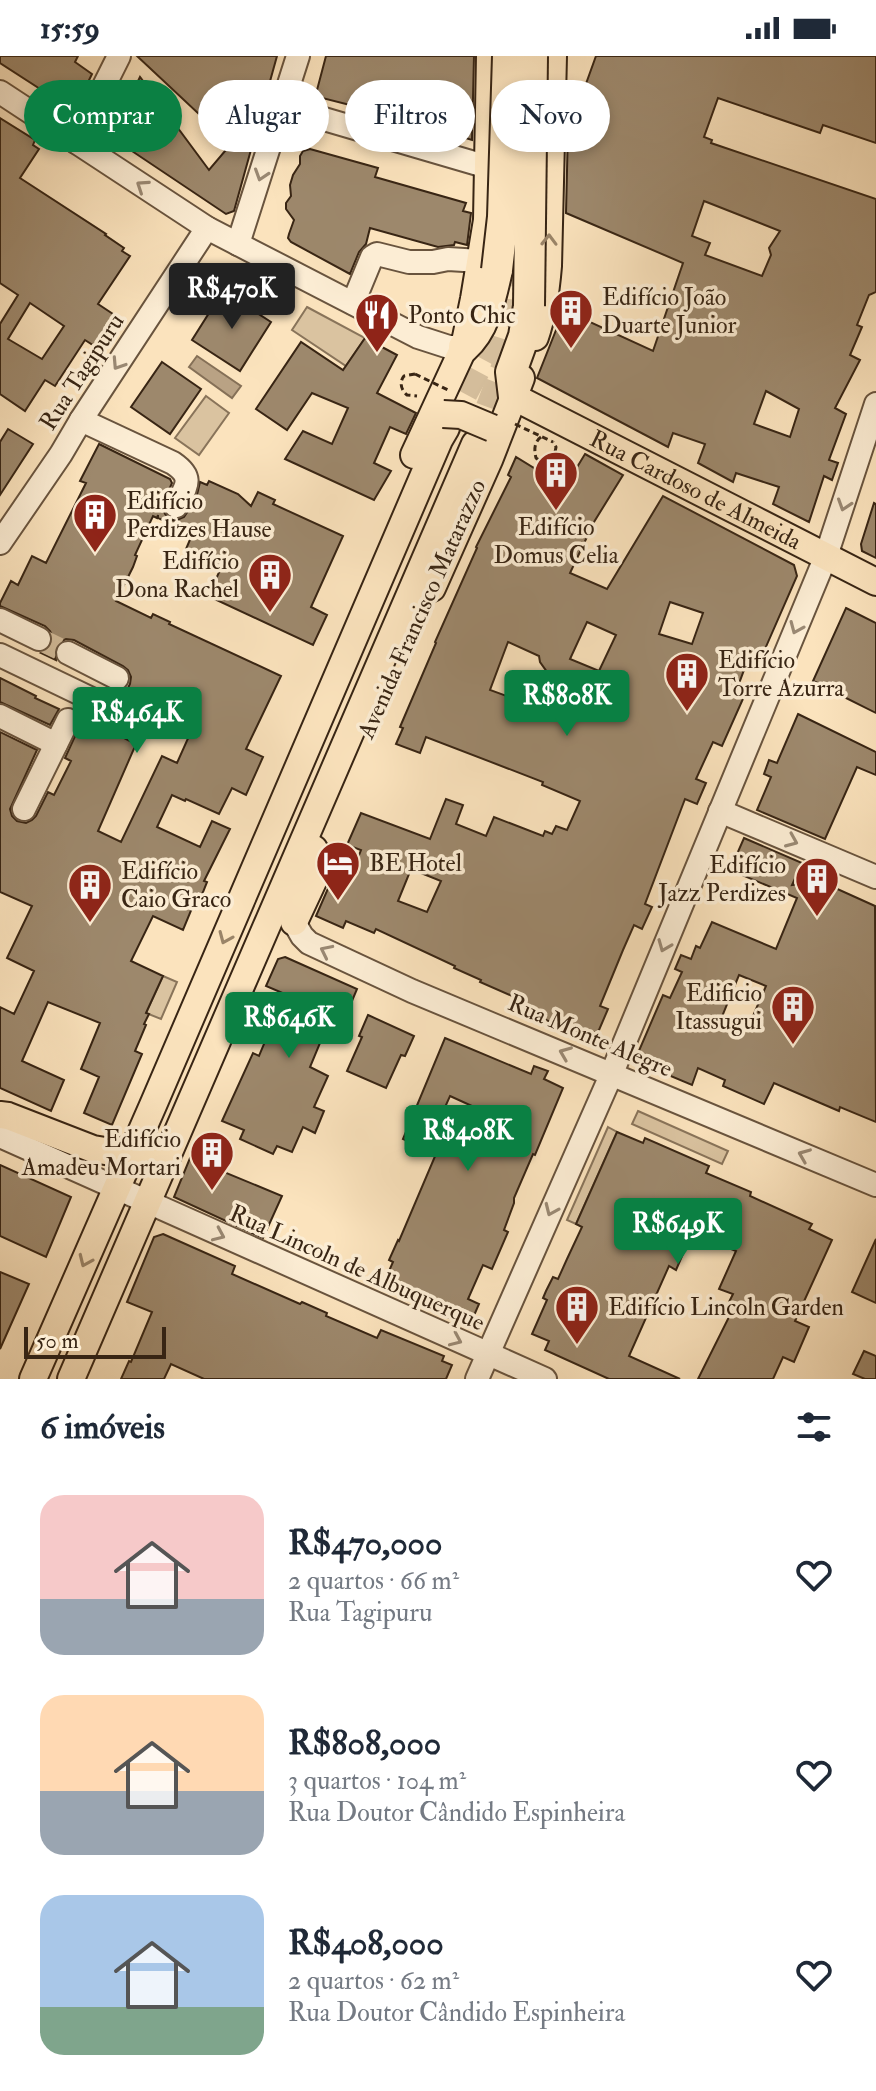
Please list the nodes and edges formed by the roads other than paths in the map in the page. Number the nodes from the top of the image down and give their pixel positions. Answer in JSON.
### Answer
{"nodes":[{"id":1,"x":119,"y":56,"type":"edge"},
{"id":2,"x":298,"y":56,"type":"edge"},
{"id":3,"x":490,"y":56,"type":"edge"},
{"id":4,"x":508,"y":56,"type":"edge"},
{"id":5,"x":532,"y":56,"type":"edge"},
{"id":6,"x":553,"y":56,"type":"edge"},
{"id":7,"x":107,"y":80,"type":"edge"},
{"id":8,"x":291,"y":80,"type":"edge"},
{"id":9,"x":0,"y":92,"type":"edge"},
{"id":10,"x":24,"y":108,"type":"edge"},
{"id":11,"x":329,"y":120,"type":"edge"},
{"id":12,"x":91,"y":152,"type":"edge"},
{"id":13,"x":268,"y":152,"type":"edge"},
{"id":14,"x":488,"y":167,"type":"junction"},
{"id":15,"x":207,"y":228,"type":"junction"},
{"id":16,"x":238,"y":244,"type":"junction"},
{"id":17,"x":489,"y":265,"type":"junction"},
{"id":18,"x":353,"y":303,"type":"junction"},
{"id":19,"x":464,"y":347,"type":"junction"},
{"id":20,"x":514,"y":397,"type":"junction"},
{"id":21,"x":876,"y":404,"type":"edge"},
{"id":22,"x":436,"y":413,"type":"junction"},
{"id":23,"x":81,"y":420,"type":"junction"},
{"id":24,"x":489,"y":435,"type":"junction"},
{"id":25,"x":176,"y":506,"type":"dead end"},
{"id":26,"x":0,"y":543,"type":"edge"},
{"id":27,"x":826,"y":556,"type":"junction"},
{"id":28,"x":876,"y":582,"type":"edge"},
{"id":29,"x":0,"y":620,"type":"edge"},
{"id":30,"x":39,"y":639,"type":"tunnel mouth"},
{"id":31,"x":68,"y":653,"type":"tunnel mouth"},
{"id":32,"x":0,"y":655,"type":"edge"},
{"id":33,"x":117,"y":678,"type":"dead end"},
{"id":34,"x":106,"y":706,"type":"dead end"},
{"id":35,"x":0,"y":716,"type":"edge"},
{"id":36,"x":68,"y":720,"type":"dead end"},
{"id":37,"x":56,"y":744,"type":"junction"},
{"id":38,"x":24,"y":809,"type":"dead end"},
{"id":39,"x":720,"y":811,"type":"junction"},
{"id":40,"x":314,"y":849,"type":"junction"},
{"id":41,"x":876,"y":877,"type":"edge"},
{"id":42,"x":280,"y":898,"type":"junction"},
{"id":43,"x":294,"y":922,"type":"joint"},
{"id":44,"x":612,"y":1073,"type":"junction"},
{"id":45,"x":0,"y":1115,"type":"edge"},
{"id":46,"x":0,"y":1136,"type":"edge"},
{"id":47,"x":176,"y":1139,"type":"junction"},
{"id":48,"x":134,"y":1150,"type":"junction"},
{"id":49,"x":876,"y":1185,"type":"edge"},
{"id":50,"x":116,"y":1189,"type":"junction"},
{"id":51,"x":148,"y":1202,"type":"junction"},
{"id":52,"x":488,"y":1354,"type":"junction"},
{"id":53,"x":33,"y":1379,"type":"edge"},
{"id":54,"x":71,"y":1379,"type":"edge"},
{"id":55,"x":477,"y":1379,"type":"edge"},
{"id":56,"x":545,"y":1379,"type":"edge"}],
"edges":[{"from":1,"to":7,"type":"street"},
{"from":2,"to":8,"type":"street"},
{"from":3,"to":14,"type":"main road"},
{"from":4,"to":17,"type":"highway","bridge":true},
{"from":5,"to":20,"type":"highway","name":"Avenida Francisco Matarazzo","bridge":true},
{"from":20,"to":6,"type":"main road","one_way":true},
{"from":9,"to":10,"type":"street"},
{"from":11,"to":14,"type":"street"},
{"from":15,"to":12,"type":"street","one_way":true},
{"from":13,"to":16,"type":"street","one_way":true},
{"from":14,"to":17,"type":"main road"},
{"from":15,"to":16,"type":"street"},
{"from":15,"to":23,"type":"street","name":"Rua Tagipuru","one_way":true},
{"from":16,"to":18,"type":"street"},
{"from":17,"to":18,"type":"street"},
{"from":17,"to":19,"type":"highway"},
{"from":18,"to":19,"type":"street"},
{"from":19,"to":22,"type":"main road"},
{"from":20,"to":24,"type":"main road","name":"Avenida Francisco Matarazzo"},
{"from":20,"to":27,"type":"main road","name":"Rua Cardoso de Almeida"},
{"from":21,"to":27,"type":"street","one_way":true},
{"from":22,"to":24,"type":"main road","bridge":true},
{"from":22,"to":48,"type":"main road","one_way":true},
{"from":23,"to":25,"type":"street"},
{"from":23,"to":26,"type":"street","name":"Rua Tagipuru"},
{"from":24,"to":40,"type":"main road","name":"Avenida Francisco Matarazzo"},
{"from":24,"to":42,"type":"main road","name":"Avenida Francisco Matarazzo"},
{"from":27,"to":28,"type":"main road","name":"Rua Cardoso de Almeida"},
{"from":27,"to":39,"type":"street","one_way":true},
{"from":29,"to":30,"type":"street"},
{"from":31,"to":33,"type":"street"},
{"from":32,"to":34,"type":"street"},
{"from":35,"to":37,"type":"street"},
{"from":36,"to":37,"type":"street"},
{"from":37,"to":38,"type":"street"},
{"from":39,"to":41,"type":"street","one_way":true},
{"from":39,"to":44,"type":"street","one_way":true},
{"from":40,"to":42,"type":"main road","name":"Avenida Francisco Matarazzo"},
{"from":40,"to":43,"type":"main road"},
{"from":42,"to":47,"type":"main road","name":"Avenida Francisco Matarazzo"},
{"from":44,"to":43,"type":"street","name":"Rua Monte Alegre","one_way":true},
{"from":49,"to":44,"type":"street","name":"Rua Monte Alegre","one_way":true},
{"from":44,"to":52,"type":"street","one_way":true},
{"from":45,"to":48,"type":"main road"},
{"from":46,"to":50,"type":"street","name":"Rua Lincoln de Albuquerque"},
{"from":47,"to":48,"type":"main road"},
{"from":47,"to":51,"type":"main road","name":"Avenida Francisco Matarazzo"},
{"from":48,"to":50,"type":"main road"},
{"from":50,"to":51,"type":"street","name":"Rua Lincoln de Albuquerque"},
{"from":50,"to":53,"type":"main road","one_way":true},
{"from":51,"to":52,"type":"street","name":"Rua Lincoln de Albuquerque","one_way":true},
{"from":51,"to":54,"type":"main road","name":"Avenida Francisco Matarazzo"},
{"from":52,"to":55,"type":"street"},
{"from":52,"to":56,"type":"street","name":"Rua Lincoln de Albuquerque"}]}
